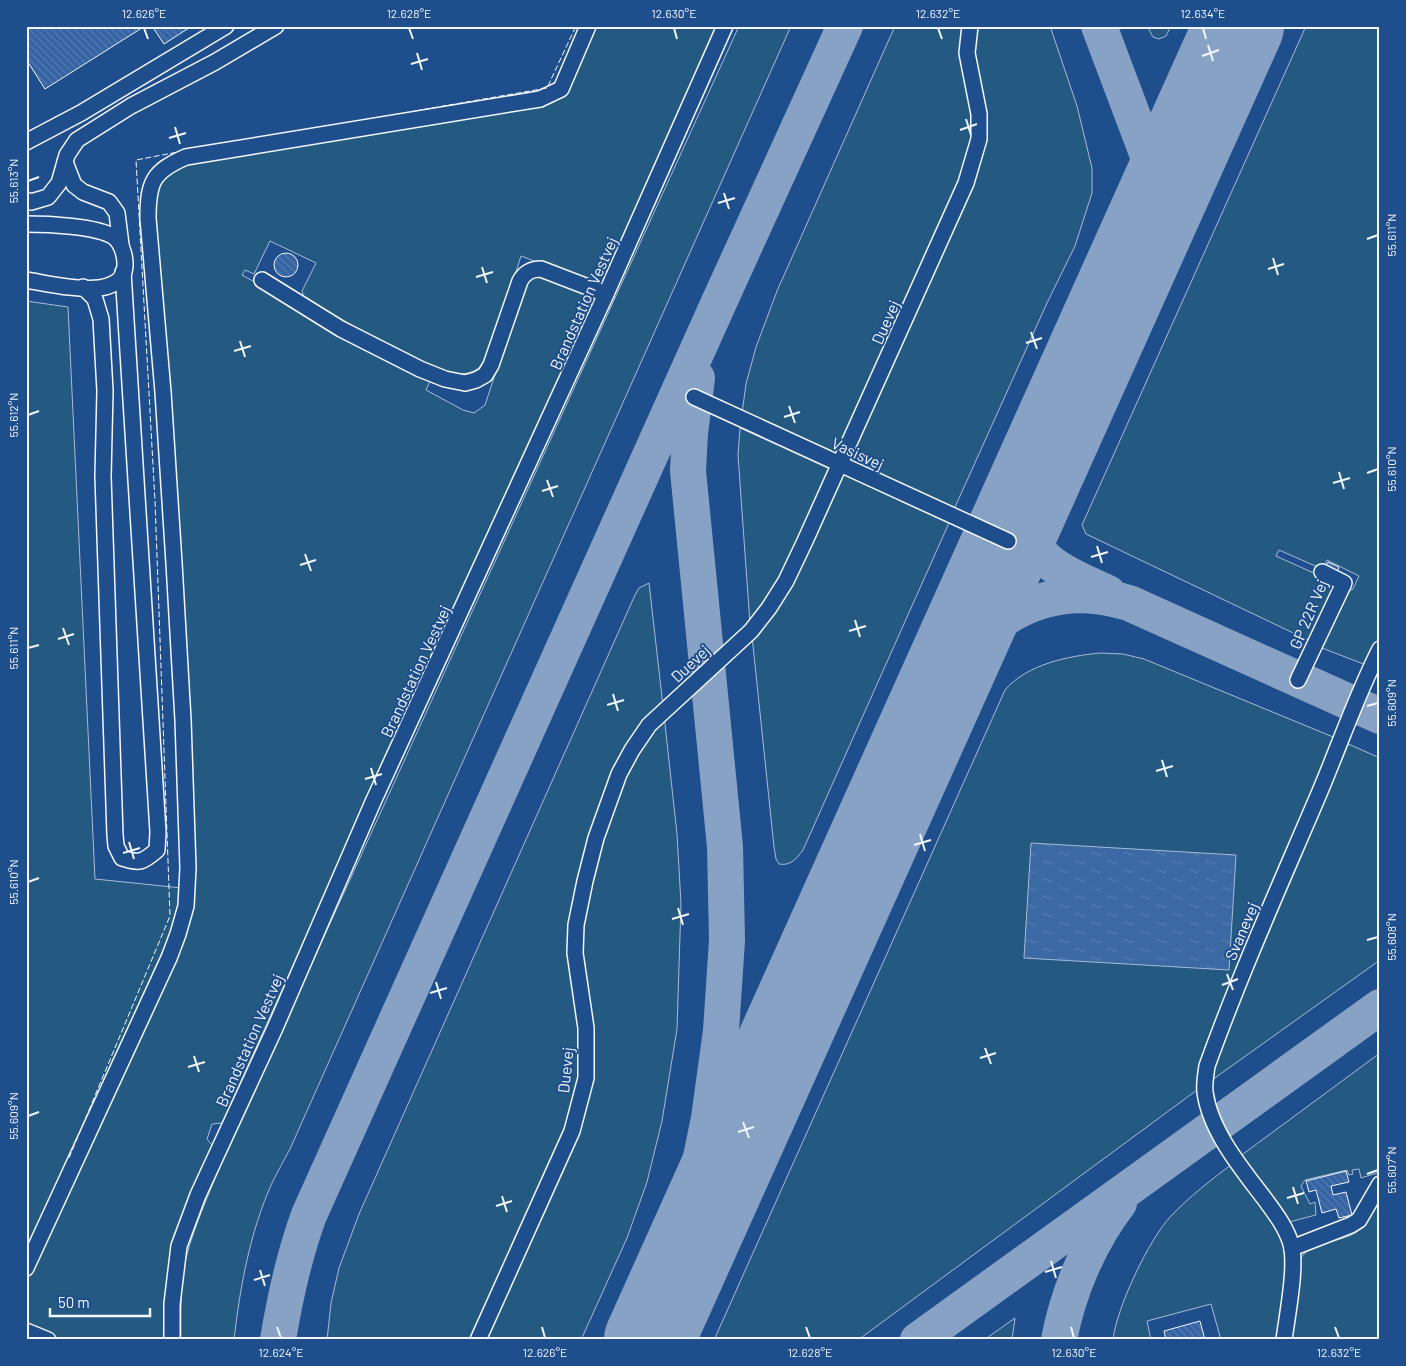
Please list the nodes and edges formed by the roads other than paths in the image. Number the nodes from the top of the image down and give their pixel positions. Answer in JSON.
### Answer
{"nodes":[{"id":1,"x":226,"y":26,"type":"edge"},
{"id":2,"x":276,"y":26,"type":"edge"},
{"id":3,"x":588,"y":26,"type":"edge"},
{"id":4,"x":725,"y":26,"type":"edge"},
{"id":5,"x":970,"y":26,"type":"edge"},
{"id":6,"x":26,"y":142,"type":"edge"},
{"id":7,"x":65,"y":162,"type":"junction"},
{"id":8,"x":26,"y":200,"type":"edge"},
{"id":9,"x":26,"y":224,"type":"edge"},
{"id":10,"x":121,"y":245,"type":"junction"},
{"id":11,"x":124,"y":272,"type":"junction"},
{"id":12,"x":26,"y":280,"type":"edge"},
{"id":13,"x":262,"y":280,"type":"dead end"},
{"id":14,"x":83,"y":287,"type":"junction"},
{"id":15,"x":606,"y":294,"type":"junction"},
{"id":16,"x":694,"y":397,"type":"dead end"},
{"id":17,"x":840,"y":464,"type":"junction"},
{"id":18,"x":1008,"y":541,"type":"dead end"},
{"id":19,"x":1322,"y":572,"type":"dead end"},
{"id":20,"x":1380,"y":649,"type":"edge"},
{"id":21,"x":1298,"y":680,"type":"dead end"},
{"id":22,"x":1380,"y":1184,"type":"edge"},
{"id":23,"x":1292,"y":1248,"type":"junction"},
{"id":24,"x":26,"y":1268,"type":"edge"},
{"id":25,"x":26,"y":1331,"type":"edge"},
{"id":26,"x":48,"y":1340,"type":"edge"},
{"id":27,"x":172,"y":1340,"type":"edge"},
{"id":28,"x":478,"y":1340,"type":"edge"},
{"id":29,"x":1284,"y":1340,"type":"edge"}],
"edges":[{"from":1,"to":6,"type":"lane"},
{"from":2,"to":7,"type":"lane"},
{"from":3,"to":24,"type":"lane"},
{"from":4,"to":15,"type":"lane","name":"Brandstation Vestvej"},
{"from":5,"to":17,"type":"lane","name":"Duevej"},
{"from":7,"to":8,"type":"lane"},
{"from":7,"to":10,"type":"lane"},
{"from":9,"to":10,"type":"lane"},
{"from":10,"to":11,"type":"lane"},
{"from":11,"to":14,"type":"lane"},
{"from":11,"to":14,"type":"lane"},
{"from":12,"to":14,"type":"lane"},
{"from":13,"to":15,"type":"lane"},
{"from":15,"to":27,"type":"lane","name":"Brandstation Vestvej"},
{"from":16,"to":17,"type":"lane","name":"Vasisvej"},
{"from":17,"to":18,"type":"lane","name":"Vasisvej"},
{"from":17,"to":28,"type":"lane","name":"Duevej"},
{"from":19,"to":21,"type":"lane","name":"GP 22R Vej"},
{"from":20,"to":23,"type":"lane","name":"Svanevej"},
{"from":22,"to":23,"type":"lane"},
{"from":23,"to":29,"type":"lane"},
{"from":25,"to":26,"type":"lane"}]}
